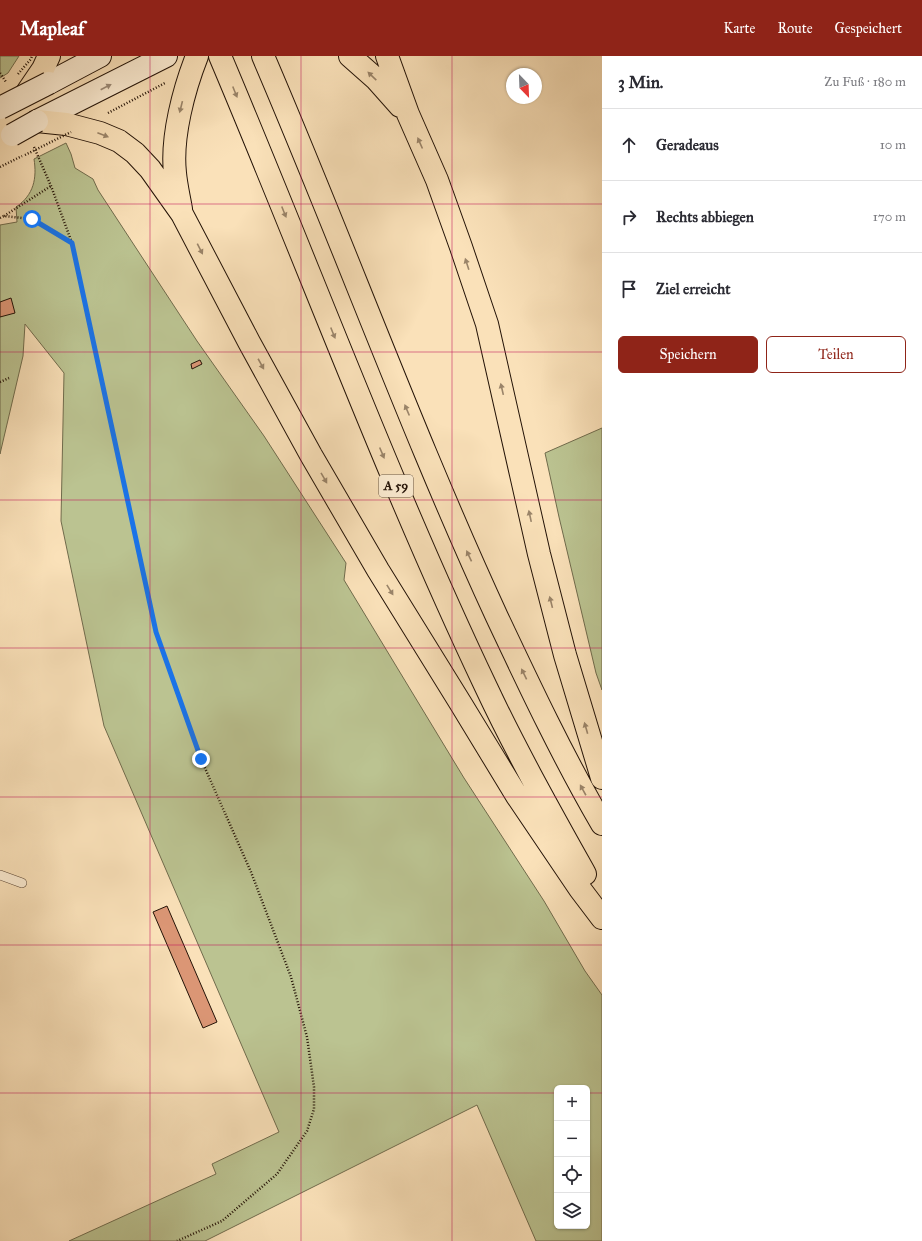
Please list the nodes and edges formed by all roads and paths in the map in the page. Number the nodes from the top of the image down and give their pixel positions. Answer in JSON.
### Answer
{"nodes":[{"id":1,"x":100,"y":56,"type":"edge"},
{"id":2,"x":166,"y":56,"type":"edge"},
{"id":3,"x":220,"y":56,"type":"edge"},
{"id":4,"x":263,"y":56,"type":"edge"},
{"id":5,"x":350,"y":56,"type":"edge"},
{"id":6,"x":387,"y":56,"type":"edge"},
{"id":7,"x":194,"y":63,"type":"edge"},
{"id":8,"x":47,"y":69,"type":"edge"},
{"id":9,"x":0,"y":73,"type":"edge"},
{"id":10,"x":17,"y":90,"type":"junction"},
{"id":11,"x":0,"y":108,"type":"edge"},
{"id":12,"x":408,"y":114,"type":"junction"},
{"id":13,"x":37,"y":121,"type":"joint"},
{"id":14,"x":69,"y":123,"type":"junction"},
{"id":15,"x":6,"y":138,"type":"edge"},
{"id":16,"x":33,"y":144,"type":"dead end"},
{"id":17,"x":0,"y":167,"type":"edge"},
{"id":18,"x":51,"y":186,"type":"junction"},
{"id":19,"x":182,"y":214,"type":"junction"},
{"id":20,"x":4,"y":216,"type":"junction"},
{"id":21,"x":0,"y":218,"type":"edge"},
{"id":22,"x":72,"y":243,"type":"junction"},
{"id":23,"x":8,"y":378,"type":"dead end"},
{"id":24,"x":0,"y":382,"type":"edge"},
{"id":25,"x":602,"y":778,"type":"edge"},
{"id":26,"x":602,"y":824,"type":"edge"},
{"id":27,"x":0,"y":875,"type":"edge"},
{"id":28,"x":22,"y":882,"type":"dead end"},
{"id":29,"x":602,"y":902,"type":"edge"},
{"id":30,"x":602,"y":918,"type":"edge"},
{"id":31,"x":177,"y":1241,"type":"edge"}],
"edges":[{"from":1,"to":8,"type":"main road"},
{"from":14,"to":2,"type":"main road","one_way":true},
{"from":3,"to":29,"type":"highway","number":"A 59","one_way":true},
{"from":26,"to":4,"type":"highway","number":"A 59","one_way":true},
{"from":12,"to":5,"type":"highway","one_way":true},
{"from":6,"to":12,"type":"highway"},
{"from":7,"to":14,"type":"path"},
{"from":7,"to":19,"type":"highway","one_way":true},
{"from":8,"to":10,"type":"main road","bridge":true},
{"from":9,"to":10,"type":"path"},
{"from":10,"to":11,"type":"main road","bridge":true},
{"from":25,"to":12,"type":"highway","one_way":true},
{"from":13,"to":14,"type":"highway"},
{"from":13,"to":15,"type":"main road","bridge":true},
{"from":14,"to":17,"type":"path","bridge":true},
{"from":14,"to":19,"type":"highway","one_way":true},
{"from":16,"to":18,"type":"path"},
{"from":18,"to":20,"type":"path"},
{"from":18,"to":22,"type":"path"},
{"from":19,"to":30,"type":"highway","one_way":true},
{"from":20,"to":21,"type":"path"},
{"from":20,"to":22,"type":"path"},
{"from":22,"to":31,"type":"path"},
{"from":23,"to":24,"type":"path"},
{"from":27,"to":28,"type":"lane"}]}
